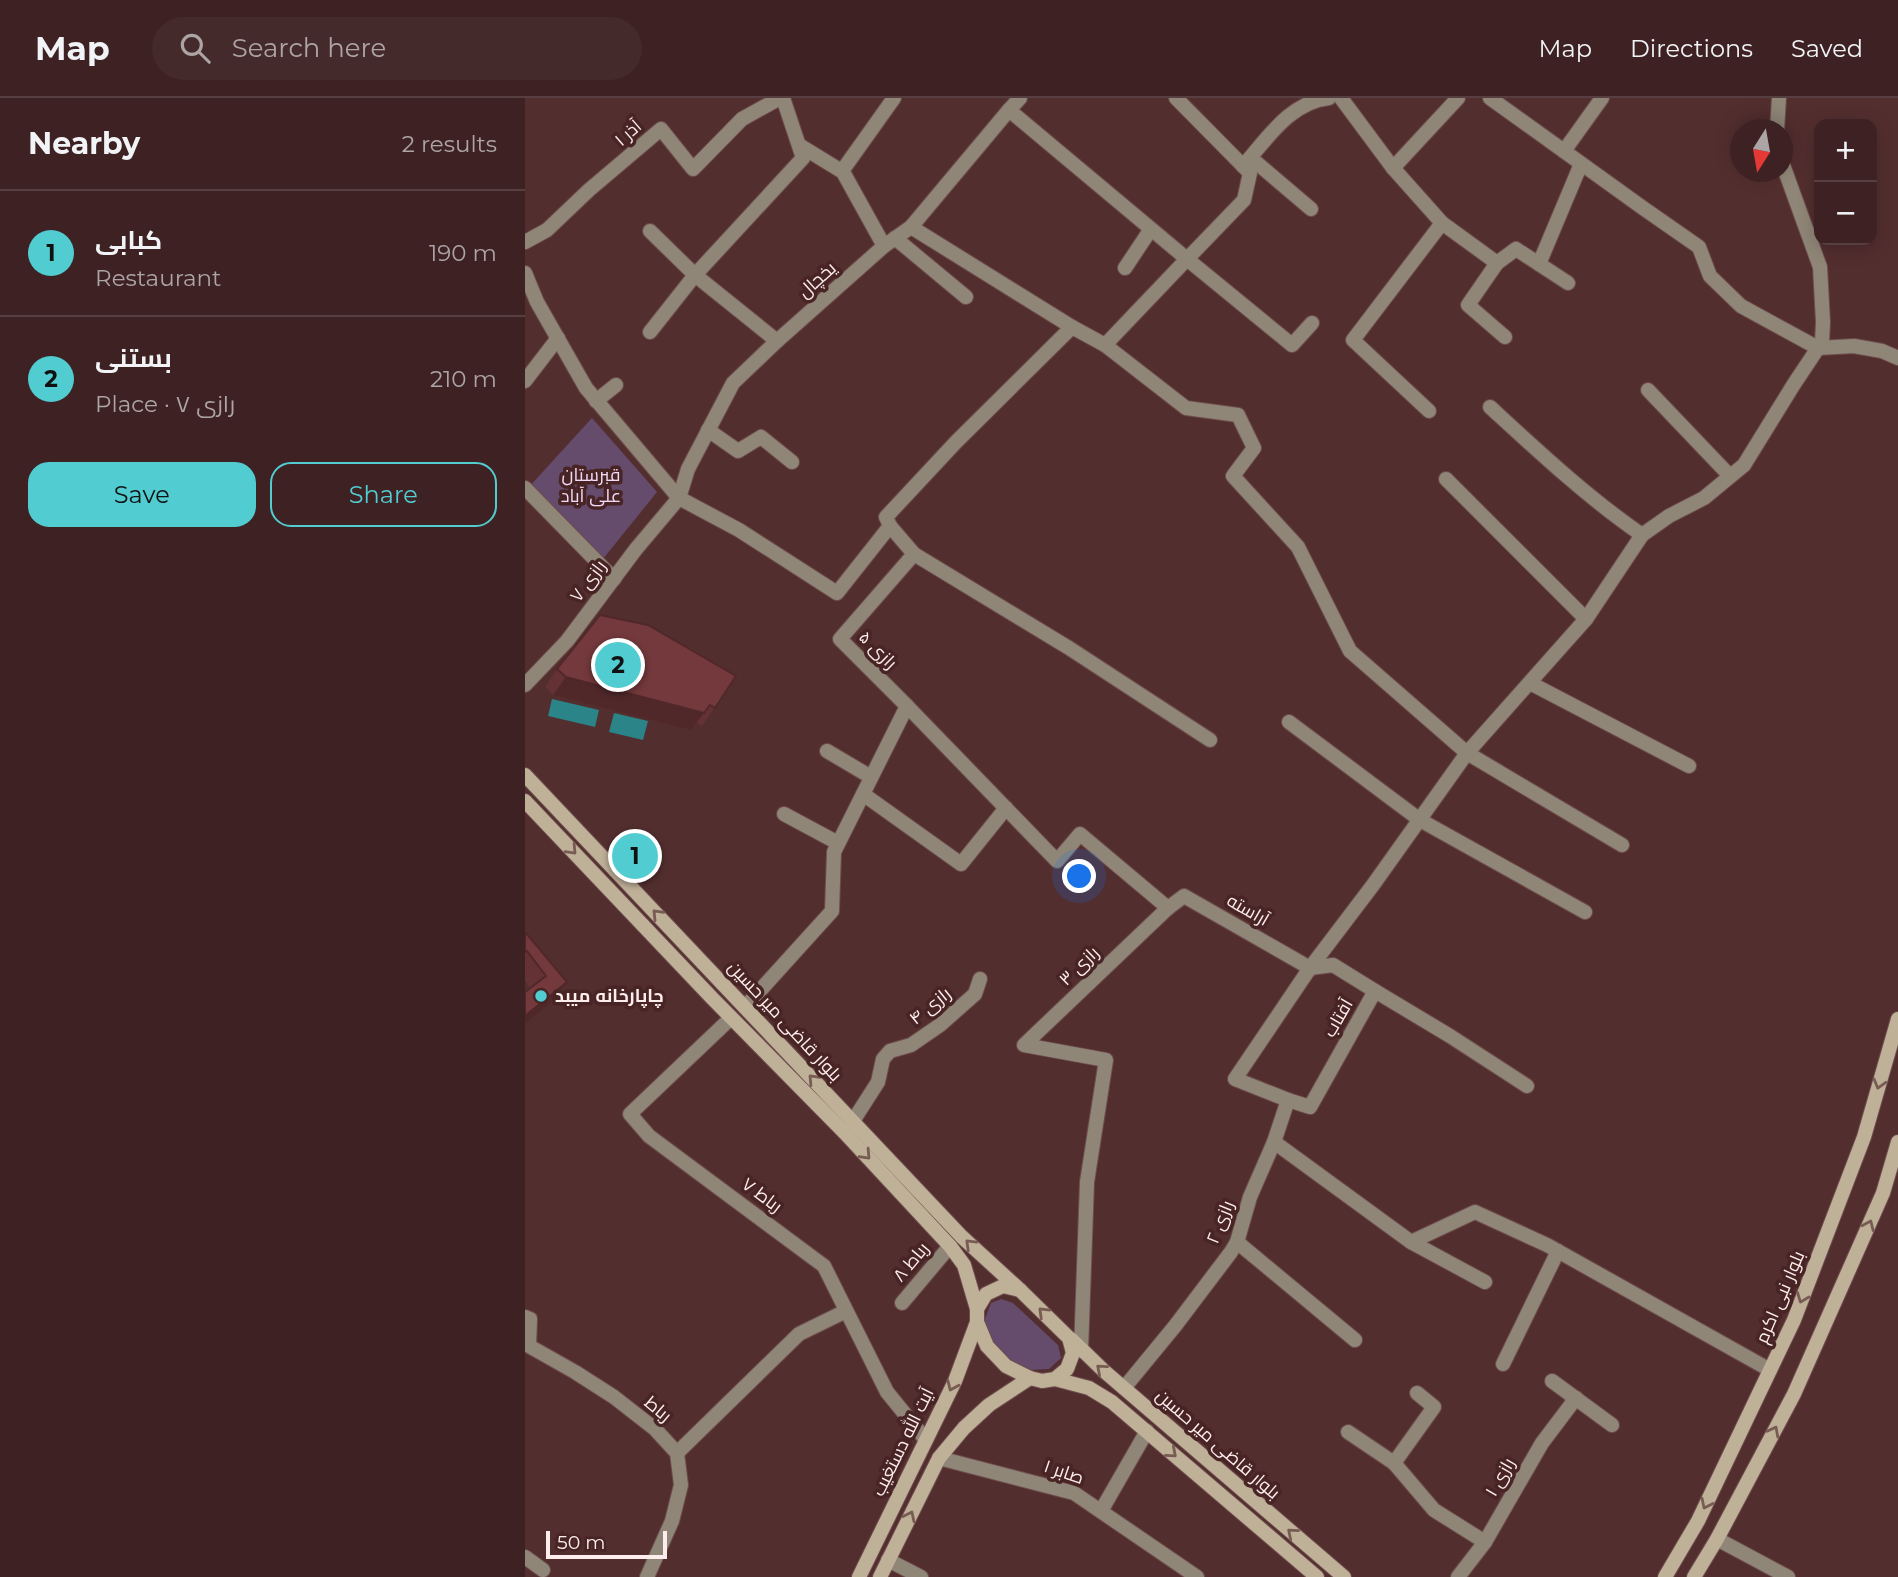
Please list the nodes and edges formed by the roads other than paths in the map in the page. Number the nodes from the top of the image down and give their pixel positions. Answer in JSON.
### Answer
{"nodes":[{"id":1,"x":781,"y":98,"type":"edge"},
{"id":2,"x":894,"y":98,"type":"edge"},
{"id":3,"x":1020,"y":98,"type":"edge"},
{"id":4,"x":1176,"y":98,"type":"edge"},
{"id":5,"x":1329,"y":98,"type":"edge"},
{"id":6,"x":1341,"y":98,"type":"edge"},
{"id":7,"x":1458,"y":98,"type":"edge"},
{"id":8,"x":1490,"y":98,"type":"edge"},
{"id":9,"x":1602,"y":98,"type":"edge"},
{"id":10,"x":1779,"y":98,"type":"edge"},
{"id":11,"x":1009,"y":110,"type":"junction"},
{"id":12,"x":1778,"y":119,"type":"edge"},
{"id":13,"x":799,"y":145,"type":"junction"},
{"id":14,"x":1564,"y":151,"type":"junction"},
{"id":15,"x":1247,"y":162,"type":"junction"},
{"id":16,"x":1581,"y":164,"type":"junction"},
{"id":17,"x":1393,"y":168,"type":"junction"},
{"id":18,"x":842,"y":171,"type":"junction"},
{"id":19,"x":1789,"y":182,"type":"edge"},
{"id":20,"x":1311,"y":209,"type":"dead end"},
{"id":21,"x":1442,"y":223,"type":"junction"},
{"id":22,"x":911,"y":227,"type":"junction"},
{"id":23,"x":1151,"y":229,"type":"junction"},
{"id":24,"x":650,"y":231,"type":"dead end"},
{"id":25,"x":525,"y":242,"type":"edge"},
{"id":26,"x":889,"y":242,"type":"junction"},
{"id":27,"x":1187,"y":259,"type":"junction"},
{"id":28,"x":1497,"y":263,"type":"junction"},
{"id":29,"x":1539,"y":264,"type":"junction"},
{"id":30,"x":1125,"y":268,"type":"dead end"},
{"id":31,"x":525,"y":273,"type":"edge"},
{"id":32,"x":695,"y":275,"type":"junction"},
{"id":33,"x":1568,"y":283,"type":"dead end"},
{"id":34,"x":966,"y":297,"type":"dead end"},
{"id":35,"x":1312,"y":323,"type":"dead end"},
{"id":36,"x":1072,"y":327,"type":"junction"},
{"id":37,"x":650,"y":332,"type":"dead end"},
{"id":38,"x":1505,"y":337,"type":"dead end"},
{"id":39,"x":558,"y":338,"type":"junction"},
{"id":40,"x":777,"y":341,"type":"junction"},
{"id":41,"x":1105,"y":345,"type":"junction"},
{"id":42,"x":1818,"y":348,"type":"junction"},
{"id":43,"x":1898,"y":358,"type":"edge"},
{"id":44,"x":525,"y":381,"type":"edge"},
{"id":45,"x":616,"y":385,"type":"dead end"},
{"id":46,"x":1648,"y":390,"type":"dead end"},
{"id":47,"x":596,"y":401,"type":"junction"},
{"id":48,"x":1490,"y":407,"type":"dead end"},
{"id":49,"x":1429,"y":411,"type":"dead end"},
{"id":50,"x":708,"y":430,"type":"junction"},
{"id":51,"x":792,"y":462,"type":"dead end"},
{"id":52,"x":1730,"y":476,"type":"junction"},
{"id":53,"x":1447,"y":479,"type":"dead end"},
{"id":54,"x":525,"y":488,"type":"edge"},
{"id":55,"x":679,"y":498,"type":"junction"},
{"id":56,"x":890,"y":526,"type":"junction"},
{"id":57,"x":1642,"y":535,"type":"junction"},
{"id":58,"x":914,"y":554,"type":"junction"},
{"id":59,"x":614,"y":579,"type":"junction"},
{"id":60,"x":1586,"y":619,"type":"junction"},
{"id":61,"x":1530,"y":683,"type":"junction"},
{"id":62,"x":525,"y":685,"type":"edge"},
{"id":63,"x":907,"y":706,"type":"junction"},
{"id":64,"x":1289,"y":722,"type":"dead end"},
{"id":65,"x":1210,"y":740,"type":"dead end"},
{"id":66,"x":827,"y":751,"type":"dead end"},
{"id":67,"x":1468,"y":753,"type":"junction"},
{"id":68,"x":1689,"y":766,"type":"dead end"},
{"id":69,"x":525,"y":775,"type":"edge"},
{"id":70,"x":871,"y":777,"type":"junction"},
{"id":71,"x":863,"y":794,"type":"junction"},
{"id":72,"x":525,"y":801,"type":"edge"},
{"id":73,"x":1006,"y":808,"type":"junction"},
{"id":74,"x":784,"y":814,"type":"dead end"},
{"id":75,"x":1420,"y":820,"type":"junction"},
{"id":76,"x":838,"y":843,"type":"junction"},
{"id":77,"x":1622,"y":845,"type":"dead end"},
{"id":78,"x":1168,"y":908,"type":"junction"},
{"id":79,"x":1585,"y":912,"type":"dead end"},
{"id":80,"x":1310,"y":968,"type":"junction"},
{"id":81,"x":980,"y":979,"type":"dead end"},
{"id":82,"x":1375,"y":991,"type":"junction"},
{"id":83,"x":745,"y":1007,"type":"junction"},
{"id":84,"x":731,"y":1018,"type":"junction"},
{"id":85,"x":1898,"y":1018,"type":"edge"},
{"id":86,"x":1527,"y":1086,"type":"dead end"},
{"id":87,"x":1289,"y":1100,"type":"junction"},
{"id":88,"x":853,"y":1121,"type":"junction"},
{"id":89,"x":1274,"y":1142,"type":"junction"},
{"id":90,"x":1898,"y":1142,"type":"edge"},
{"id":91,"x":1237,"y":1242,"type":"junction"},
{"id":92,"x":1411,"y":1242,"type":"junction"},
{"id":93,"x":950,"y":1246,"type":"junction"},
{"id":94,"x":1558,"y":1251,"type":"junction"},
{"id":95,"x":1485,"y":1282,"type":"dead end"},
{"id":96,"x":1020,"y":1290,"type":"junction"},
{"id":97,"x":902,"y":1303,"type":"dead end"},
{"id":98,"x":846,"y":1311,"type":"junction"},
{"id":99,"x":977,"y":1316,"type":"junction"},
{"id":100,"x":525,"y":1317,"type":"edge"},
{"id":101,"x":1069,"y":1338,"type":"junction"},
{"id":102,"x":1355,"y":1340,"type":"dead end"},
{"id":103,"x":527,"y":1348,"type":"edge"},
{"id":104,"x":1081,"y":1350,"type":"junction"},
{"id":105,"x":1503,"y":1364,"type":"dead end"},
{"id":106,"x":1770,"y":1370,"type":"junction"},
{"id":107,"x":1030,"y":1378,"type":"junction"},
{"id":108,"x":1055,"y":1379,"type":"junction"},
{"id":109,"x":1552,"y":1381,"type":"dead end"},
{"id":110,"x":1124,"y":1388,"type":"junction"},
{"id":111,"x":1417,"y":1393,"type":"dead end"},
{"id":112,"x":1576,"y":1398,"type":"junction"},
{"id":113,"x":1612,"y":1425,"type":"dead end"},
{"id":114,"x":1147,"y":1431,"type":"junction"},
{"id":115,"x":1348,"y":1432,"type":"dead end"},
{"id":116,"x":926,"y":1440,"type":"junction"},
{"id":117,"x":677,"y":1453,"type":"junction"},
{"id":118,"x":939,"y":1458,"type":"junction"},
{"id":119,"x":1394,"y":1463,"type":"junction"},
{"id":120,"x":1101,"y":1511,"type":"junction"},
{"id":121,"x":1717,"y":1539,"type":"junction"},
{"id":122,"x":1485,"y":1542,"type":"junction"},
{"id":123,"x":525,"y":1557,"type":"edge"},
{"id":124,"x":888,"y":1560,"type":"junction"},
{"id":125,"x":543,"y":1570,"type":"dead end"},
{"id":126,"x":647,"y":1577,"type":"edge"},
{"id":127,"x":859,"y":1577,"type":"edge"},
{"id":128,"x":880,"y":1577,"type":"edge"},
{"id":129,"x":921,"y":1577,"type":"edge"},
{"id":130,"x":1197,"y":1577,"type":"edge"},
{"id":131,"x":1317,"y":1577,"type":"edge"},
{"id":132,"x":1344,"y":1577,"type":"edge"},
{"id":133,"x":1458,"y":1577,"type":"edge"},
{"id":134,"x":1665,"y":1577,"type":"edge"},
{"id":135,"x":1694,"y":1577,"type":"edge"},
{"id":136,"x":1788,"y":1577,"type":"edge"}],
"edges":[{"from":1,"to":13,"type":"street"},
{"from":1,"to":25,"type":"street","name":"آذر ۱"},
{"from":2,"to":18,"type":"street"},
{"from":3,"to":11,"type":"street","name":"یخچال"},
{"from":4,"to":15,"type":"street"},
{"from":5,"to":15,"type":"street"},
{"from":6,"to":17,"type":"street"},
{"from":7,"to":17,"type":"street"},
{"from":8,"to":14,"type":"street"},
{"from":9,"to":14,"type":"street"},
{"from":10,"to":12,"type":"street"},
{"from":11,"to":22,"type":"street","name":"یخچال"},
{"from":11,"to":23,"type":"street"},
{"from":13,"to":18,"type":"street"},
{"from":13,"to":32,"type":"street"},
{"from":14,"to":16,"type":"street"},
{"from":15,"to":20,"type":"street"},
{"from":15,"to":27,"type":"street"},
{"from":16,"to":29,"type":"street"},
{"from":16,"to":42,"type":"street"},
{"from":17,"to":21,"type":"street"},
{"from":18,"to":26,"type":"street"},
{"from":19,"to":42,"type":"street"},
{"from":21,"to":28,"type":"street"},
{"from":21,"to":49,"type":"street"},
{"from":22,"to":26,"type":"street","name":"یخچال"},
{"from":22,"to":36,"type":"street"},
{"from":23,"to":27,"type":"street"},
{"from":23,"to":30,"type":"street"},
{"from":24,"to":32,"type":"street"},
{"from":26,"to":34,"type":"street"},
{"from":26,"to":40,"type":"street","name":"یخچال"},
{"from":27,"to":35,"type":"street"},
{"from":27,"to":41,"type":"street"},
{"from":28,"to":29,"type":"street"},
{"from":28,"to":38,"type":"street"},
{"from":29,"to":33,"type":"street"},
{"from":31,"to":39,"type":"street"},
{"from":32,"to":37,"type":"street"},
{"from":32,"to":40,"type":"street"},
{"from":36,"to":41,"type":"street"},
{"from":36,"to":56,"type":"street"},
{"from":39,"to":44,"type":"street"},
{"from":39,"to":47,"type":"street"},
{"from":40,"to":50,"type":"street","name":"یخچال"},
{"from":41,"to":67,"type":"street"},
{"from":42,"to":43,"type":"street"},
{"from":42,"to":52,"type":"street"},
{"from":45,"to":47,"type":"street"},
{"from":46,"to":52,"type":"street"},
{"from":47,"to":55,"type":"street"},
{"from":48,"to":57,"type":"street"},
{"from":50,"to":51,"type":"street"},
{"from":50,"to":55,"type":"street","name":"یخچال"},
{"from":52,"to":57,"type":"street"},
{"from":53,"to":60,"type":"street"},
{"from":54,"to":59,"type":"street"},
{"from":55,"to":56,"type":"street"},
{"from":55,"to":59,"type":"street","name":"رازی ۷"},
{"from":56,"to":58,"type":"street"},
{"from":57,"to":60,"type":"street"},
{"from":58,"to":63,"type":"street","name":"رازی ۵"},
{"from":58,"to":65,"type":"street"},
{"from":59,"to":62,"type":"street","name":"رازی ۷"},
{"from":60,"to":61,"type":"street"},
{"from":61,"to":67,"type":"street"},
{"from":61,"to":68,"type":"street"},
{"from":63,"to":70,"type":"street"},
{"from":63,"to":73,"type":"street"},
{"from":64,"to":75,"type":"street"},
{"from":66,"to":70,"type":"street"},
{"from":67,"to":75,"type":"street"},
{"from":67,"to":77,"type":"street"},
{"from":83,"to":69,"type":"main road","name":"بلوار قاضی میر حسین","one_way":true},
{"from":70,"to":71,"type":"street"},
{"from":71,"to":73,"type":"street"},
{"from":71,"to":76,"type":"street"},
{"from":72,"to":84,"type":"main road","name":"بلوار قاضی میر حسین","one_way":true},
{"from":73,"to":78,"type":"street"},
{"from":74,"to":76,"type":"street"},
{"from":75,"to":79,"type":"street"},
{"from":75,"to":80,"type":"street"},
{"from":76,"to":83,"type":"street"},
{"from":78,"to":80,"type":"street","name":"آراسته"},
{"from":78,"to":104,"type":"street","name":"رازی ۳"},
{"from":80,"to":82,"type":"street","name":"آفتاب"},
{"from":80,"to":87,"type":"street"},
{"from":81,"to":88,"type":"street","name":"رازی ۴"},
{"from":82,"to":86,"type":"street"},
{"from":82,"to":87,"type":"street","name":"آفتاب"},
{"from":88,"to":83,"type":"main road","name":"بلوار قاضی میر حسین","one_way":true},
{"from":84,"to":93,"type":"main road","name":"بلوار قاضی میر حسین","one_way":true},
{"from":84,"to":98,"type":"street","name":"رباط ۷"},
{"from":85,"to":106,"type":"main road","name":"بلوار نبی اکرم","one_way":true},
{"from":87,"to":89,"type":"street","name":"رازی ۲"},
{"from":96,"to":88,"type":"main road","name":"بلوار قاضی میر حسین","one_way":true},
{"from":89,"to":91,"type":"street","name":"رازی ۲"},
{"from":89,"to":92,"type":"street"},
{"from":121,"to":90,"type":"main road","one_way":true},
{"from":91,"to":102,"type":"street"},
{"from":91,"to":110,"type":"street","name":"رازی ۲"},
{"from":92,"to":94,"type":"street"},
{"from":92,"to":95,"type":"street"},
{"from":93,"to":97,"type":"street","name":"رباط ۸"},
{"from":93,"to":99,"type":"main road","name":"بلوار قاضی میر حسین"},
{"from":94,"to":105,"type":"street"},
{"from":94,"to":106,"type":"street"},
{"from":96,"to":99,"type":"main road"},
{"from":101,"to":96,"type":"main road","one_way":true},
{"from":98,"to":116,"type":"street","name":"رباط ۷"},
{"from":98,"to":117,"type":"street"},
{"from":99,"to":107,"type":"main road"},
{"from":99,"to":116,"type":"main road","name":"آیت الله دستغیب","one_way":true},
{"from":100,"to":103,"type":"street","name":"رباط"},
{"from":101,"to":104,"type":"main road","name":"بلوار قاضی میر حسین"},
{"from":101,"to":108,"type":"main road"},
{"from":103,"to":117,"type":"street","name":"رباط"},
{"from":110,"to":104,"type":"main road","name":"بلوار قاضی میر حسین","one_way":true},
{"from":106,"to":134,"type":"main road","name":"بلوار نبی اکرم","one_way":true},
{"from":107,"to":108,"type":"main road"},
{"from":107,"to":118,"type":"main road"},
{"from":108,"to":114,"type":"main road","name":"بلوار قاضی میر حسین"},
{"from":109,"to":112,"type":"street"},
{"from":132,"to":110,"type":"main road","name":"بلوار قاضی میر حسین","one_way":true},
{"from":111,"to":119,"type":"street"},
{"from":112,"to":113,"type":"street"},
{"from":112,"to":122,"type":"street","name":"رازی ۱"},
{"from":114,"to":120,"type":"street"},
{"from":114,"to":131,"type":"main road","name":"بلوار قاضی میر حسین","one_way":true},
{"from":115,"to":119,"type":"street"},
{"from":116,"to":127,"type":"main road","name":"آیت الله دستغیب"},
{"from":117,"to":126,"type":"street"},
{"from":118,"to":120,"type":"street","name":"صابر ۱"},
{"from":124,"to":118,"type":"main road","one_way":true},
{"from":119,"to":122,"type":"street"},
{"from":120,"to":130,"type":"street","name":"صابر ۱"},
{"from":121,"to":135,"type":"main road"},
{"from":121,"to":136,"type":"street"},
{"from":122,"to":133,"type":"street","name":"رازی ۱"},
{"from":123,"to":125,"type":"street"},
{"from":124,"to":128,"type":"main road"},
{"from":124,"to":129,"type":"street"}]}
